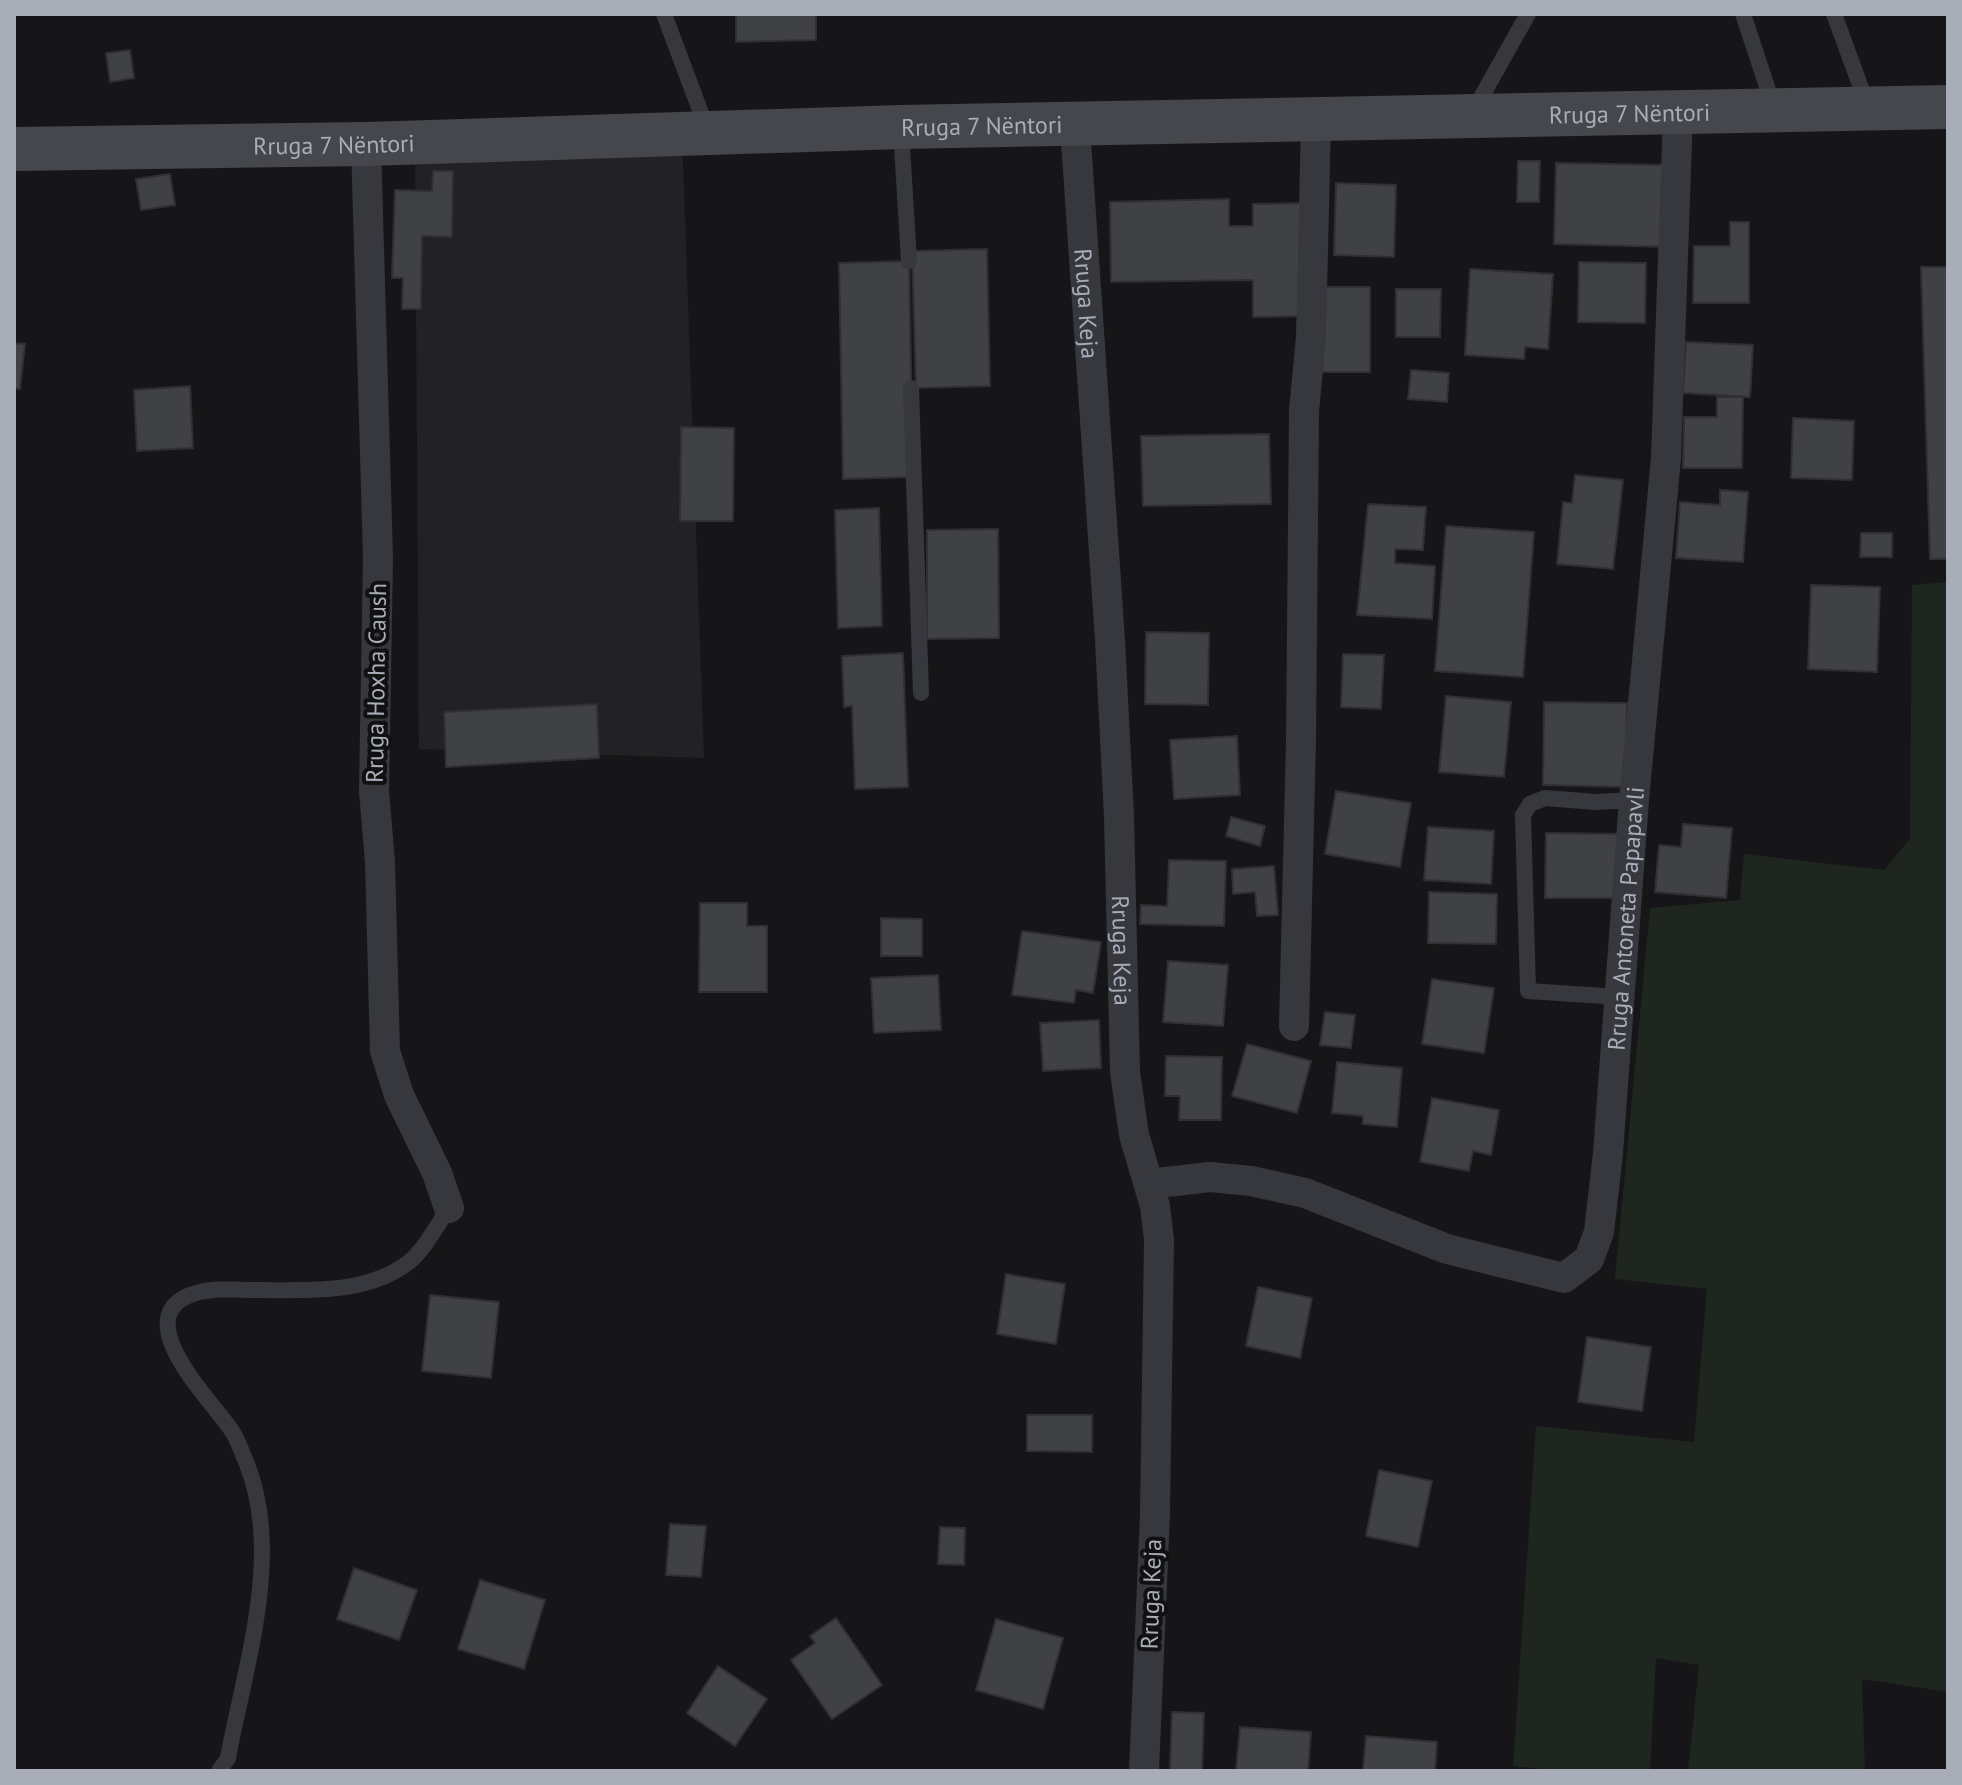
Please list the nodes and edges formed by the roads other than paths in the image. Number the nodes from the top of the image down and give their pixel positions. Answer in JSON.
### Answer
{"nodes":[{"id":1,"x":664,"y":14,"type":"edge"},
{"id":2,"x":1528,"y":14,"type":"edge"},
{"id":3,"x":1743,"y":14,"type":"edge"},
{"id":4,"x":1834,"y":14,"type":"edge"},
{"id":5,"x":1948,"y":107,"type":"edge"},
{"id":6,"x":1868,"y":109,"type":"junction"},
{"id":7,"x":1775,"y":111,"type":"junction"},
{"id":8,"x":1678,"y":113,"type":"junction"},
{"id":9,"x":1469,"y":119,"type":"junction"},
{"id":10,"x":1316,"y":121,"type":"junction"},
{"id":11,"x":1075,"y":126,"type":"junction"},
{"id":12,"x":901,"y":127,"type":"junction"},
{"id":13,"x":708,"y":133,"type":"junction"},
{"id":14,"x":366,"y":144,"type":"junction"},
{"id":15,"x":14,"y":149,"type":"edge"},
{"id":16,"x":909,"y":261,"type":"dead end"},
{"id":17,"x":911,"y":388,"type":"dead end"},
{"id":18,"x":921,"y":693,"type":"dead end"},
{"id":19,"x":1634,"y":800,"type":"junction"},
{"id":20,"x":1620,"y":997,"type":"junction"},
{"id":21,"x":1294,"y":1026,"type":"dead end"},
{"id":22,"x":1149,"y":1184,"type":"junction"},
{"id":23,"x":449,"y":1208,"type":"joint"},
{"id":24,"x":219,"y":1771,"type":"edge"},
{"id":25,"x":1144,"y":1771,"type":"edge"}],
"edges":[{"from":1,"to":13,"type":"lane"},
{"from":2,"to":9,"type":"lane"},
{"from":3,"to":7,"type":"lane"},
{"from":4,"to":6,"type":"lane"},
{"from":5,"to":6,"type":"main road","name":"Rruga 7 Nëntori"},
{"from":6,"to":7,"type":"main road","name":"Rruga 7 Nëntori"},
{"from":7,"to":8,"type":"main road","name":"Rruga 7 Nëntori"},
{"from":8,"to":9,"type":"main road","name":"Rruga 7 Nëntori"},
{"from":8,"to":19,"type":"street","name":"Rruga Antoneta Papapavli"},
{"from":9,"to":10,"type":"main road","name":"Rruga 7 Nëntori"},
{"from":10,"to":11,"type":"main road","name":"Rruga 7 Nëntori"},
{"from":10,"to":21,"type":"street"},
{"from":11,"to":12,"type":"main road","name":"Rruga 7 Nëntori"},
{"from":11,"to":22,"type":"street","name":"Rruga Keja"},
{"from":12,"to":13,"type":"main road","name":"Rruga 7 Nëntori"},
{"from":12,"to":16,"type":"lane"},
{"from":13,"to":14,"type":"main road","name":"Rruga 7 Nëntori"},
{"from":14,"to":15,"type":"main road","name":"Rruga 7 Nëntori"},
{"from":14,"to":23,"type":"street","name":"Rruga Hoxha Caush"},
{"from":17,"to":18,"type":"lane"},
{"from":19,"to":20,"type":"street","name":"Rruga Antoneta Papapavli"},
{"from":19,"to":20,"type":"lane"},
{"from":20,"to":22,"type":"street","name":"Rruga Antoneta Papapavli"},
{"from":22,"to":25,"type":"street","name":"Rruga Keja"},
{"from":23,"to":24,"type":"lane"}]}
